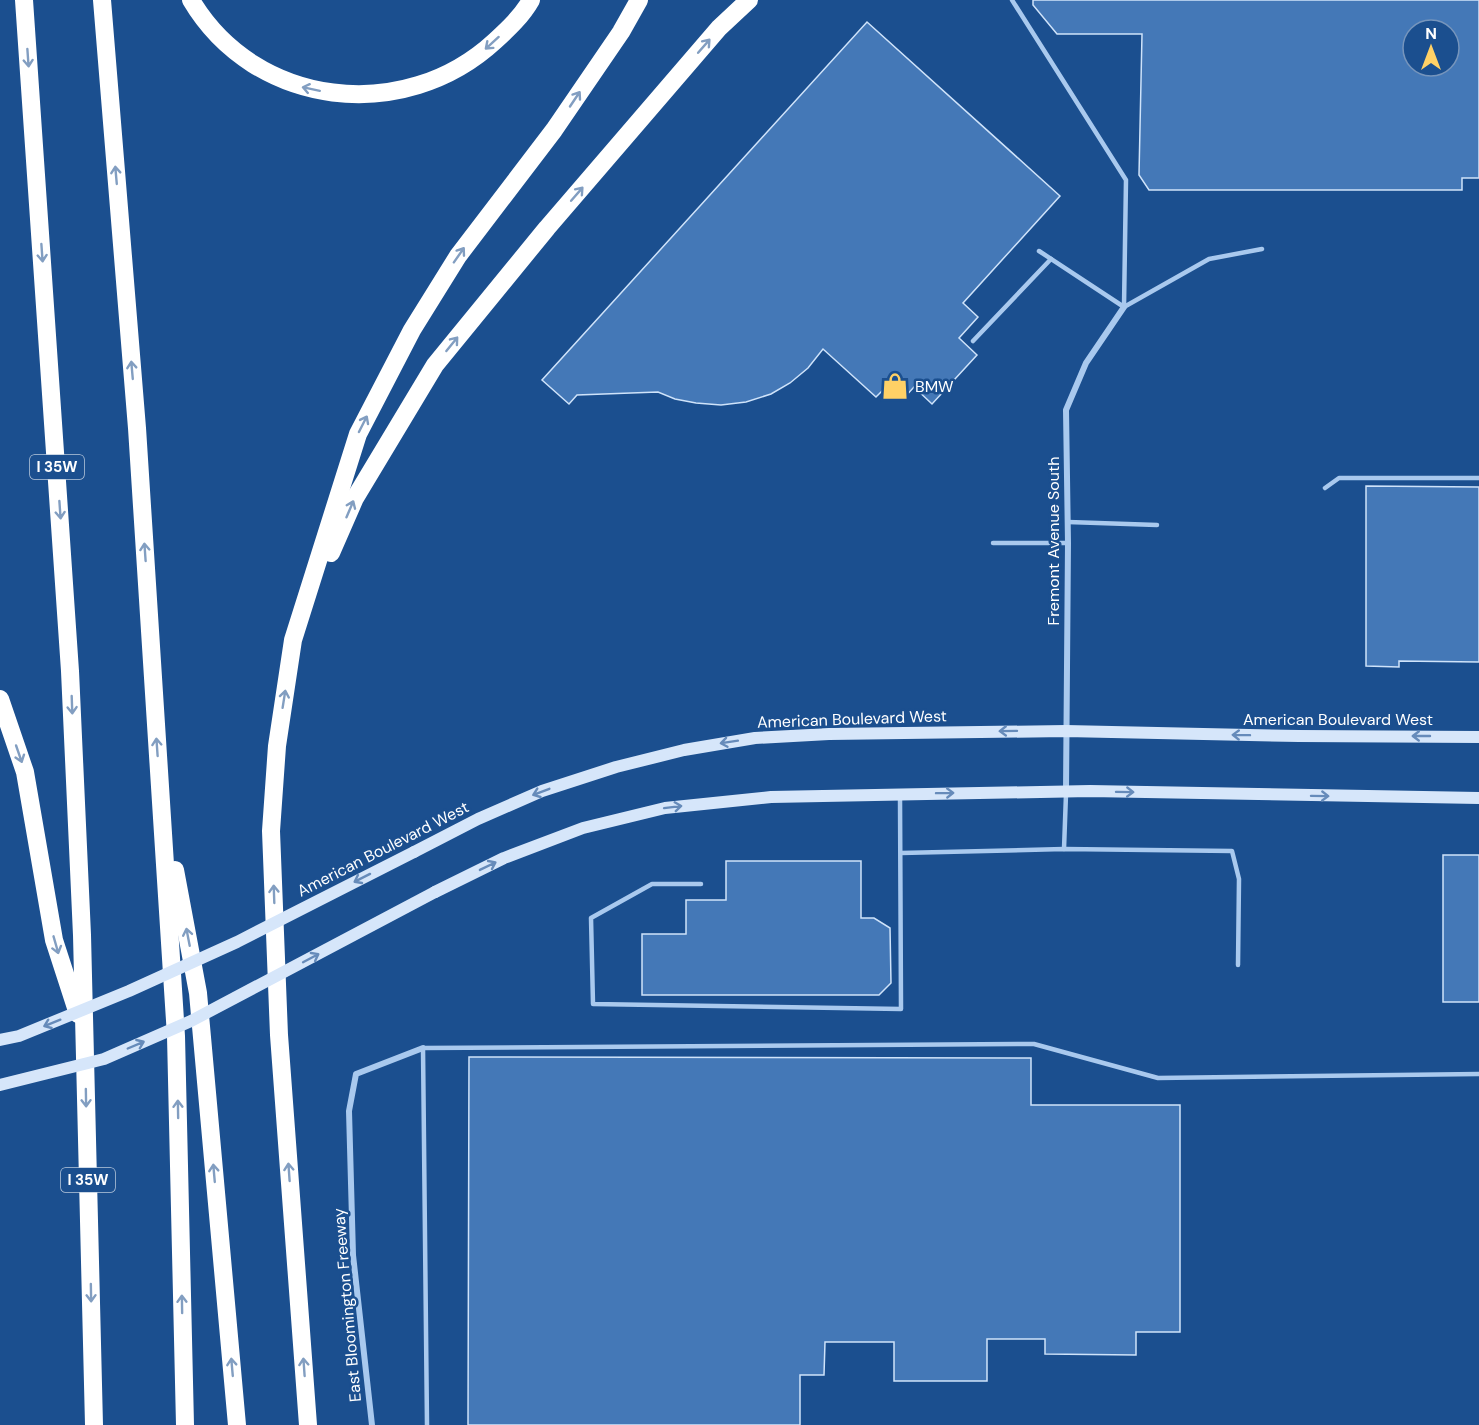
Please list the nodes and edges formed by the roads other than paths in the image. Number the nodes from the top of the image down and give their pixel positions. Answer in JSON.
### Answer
{"nodes":[{"id":1,"x":24,"y":0,"type":"edge"},
{"id":2,"x":102,"y":0,"type":"edge"},
{"id":3,"x":191,"y":0,"type":"edge"},
{"id":4,"x":531,"y":0,"type":"edge"},
{"id":5,"x":639,"y":0,"type":"edge"},
{"id":6,"x":749,"y":0,"type":"edge"},
{"id":7,"x":1012,"y":0,"type":"edge"},
{"id":8,"x":1262,"y":249,"type":"dead end"},
{"id":9,"x":1039,"y":251,"type":"dead end"},
{"id":10,"x":1051,"y":259,"type":"junction"},
{"id":11,"x":1124,"y":307,"type":"junction"},
{"id":12,"x":973,"y":341,"type":"dead end"},
{"id":13,"x":1479,"y":478,"type":"edge"},
{"id":14,"x":1325,"y":488,"type":"dead end"},
{"id":15,"x":1068,"y":522,"type":"junction"},
{"id":16,"x":1157,"y":525,"type":"dead end"},
{"id":17,"x":993,"y":543,"type":"dead end"},
{"id":18,"x":1068,"y":543,"type":"junction"},
{"id":19,"x":293,"y":640,"type":"junction"},
{"id":20,"x":0,"y":699,"type":"edge"},
{"id":21,"x":1066,"y":731,"type":"junction"},
{"id":22,"x":1479,"y":737,"type":"edge"},
{"id":23,"x":160,"y":790,"type":"junction"},
{"id":24,"x":1066,"y":791,"type":"junction"},
{"id":25,"x":900,"y":794,"type":"junction"},
{"id":26,"x":1479,"y":798,"type":"edge"},
{"id":27,"x":1064,"y":849,"type":"junction"},
{"id":28,"x":901,"y":853,"type":"junction"},
{"id":29,"x":701,"y":884,"type":"dead end"},
{"id":30,"x":1238,"y":965,"type":"dead end"},
{"id":31,"x":84,"y":1033,"type":"junction"},
{"id":32,"x":0,"y":1040,"type":"edge"},
{"id":33,"x":423,"y":1048,"type":"junction"},
{"id":34,"x":1479,"y":1074,"type":"edge"},
{"id":35,"x":0,"y":1085,"type":"edge"},
{"id":36,"x":94,"y":1425,"type":"edge"},
{"id":37,"x":185,"y":1425,"type":"edge"},
{"id":38,"x":237,"y":1425,"type":"edge"},
{"id":39,"x":308,"y":1425,"type":"edge"},
{"id":40,"x":372,"y":1425,"type":"edge"},
{"id":41,"x":427,"y":1425,"type":"edge"}],
"edges":[{"from":1,"to":31,"type":"highway","number":"I 35W","one_way":true},
{"from":23,"to":2,"type":"highway","one_way":true},
{"from":4,"to":3,"type":"highway","one_way":true},
{"from":19,"to":5,"type":"highway","one_way":true},
{"from":19,"to":6,"type":"highway","one_way":true},
{"from":7,"to":11,"type":"lane"},
{"from":8,"to":11,"type":"lane"},
{"from":9,"to":10,"type":"lane"},
{"from":10,"to":11,"type":"lane"},
{"from":10,"to":12,"type":"lane"},
{"from":11,"to":15,"type":"street","name":"Fremont Avenue South"},
{"from":13,"to":14,"type":"lane"},
{"from":15,"to":16,"type":"lane"},
{"from":15,"to":18,"type":"street","name":"Fremont Avenue South"},
{"from":17,"to":18,"type":"lane"},
{"from":18,"to":21,"type":"street","name":"Fremont Avenue South"},
{"from":39,"to":19,"type":"highway","one_way":true},
{"from":20,"to":31,"type":"highway","one_way":true},
{"from":22,"to":21,"type":"main road","name":"American Boulevard West","one_way":true},
{"from":21,"to":24,"type":"street","name":"Fremont Avenue South"},
{"from":21,"to":32,"type":"main road","name":"American Boulevard West","one_way":true,"bridge":true},
{"from":37,"to":23,"type":"highway","one_way":true},
{"from":38,"to":23,"type":"highway","one_way":true},
{"from":25,"to":24,"type":"main road","one_way":true},
{"from":24,"to":26,"type":"main road","one_way":true},
{"from":24,"to":27,"type":"lane"},
{"from":25,"to":28,"type":"lane"},
{"from":35,"to":25,"type":"main road","one_way":true,"bridge":true},
{"from":27,"to":28,"type":"lane"},
{"from":27,"to":30,"type":"lane"},
{"from":28,"to":29,"type":"lane"},
{"from":31,"to":36,"type":"highway","number":"I 35W","one_way":true},
{"from":33,"to":34,"type":"lane"},
{"from":33,"to":40,"type":"street","name":"East Bloomington Freeway"},
{"from":33,"to":41,"type":"lane"}]}
